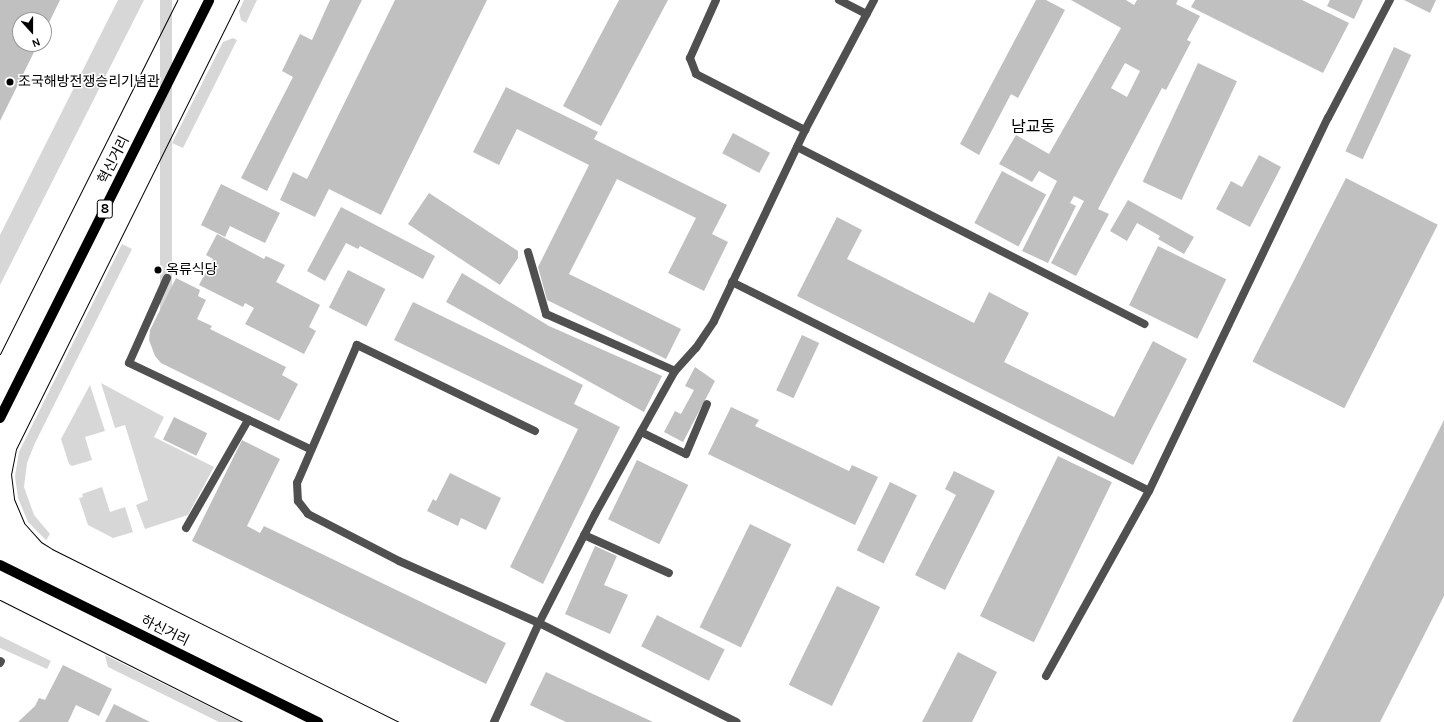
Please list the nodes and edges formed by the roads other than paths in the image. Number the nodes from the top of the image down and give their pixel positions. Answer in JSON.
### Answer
{"nodes":[{"id":1,"x":209,"y":0,"type":"edge"},
{"id":2,"x":716,"y":0,"type":"edge"},
{"id":3,"x":839,"y":0,"type":"edge"},
{"id":4,"x":874,"y":0,"type":"edge"},
{"id":5,"x":1390,"y":0,"type":"edge"},
{"id":6,"x":867,"y":14,"type":"junction"},
{"id":7,"x":805,"y":130,"type":"junction"},
{"id":8,"x":797,"y":147,"type":"junction"},
{"id":9,"x":528,"y":252,"type":"dead end"},
{"id":10,"x":167,"y":278,"type":"dead end"},
{"id":11,"x":732,"y":282,"type":"junction"},
{"id":12,"x":1145,"y":324,"type":"dead end"},
{"id":13,"x":675,"y":371,"type":"junction"},
{"id":14,"x":707,"y":404,"type":"dead end"},
{"id":15,"x":0,"y":418,"type":"edge"},
{"id":16,"x":248,"y":420,"type":"junction"},
{"id":17,"x":535,"y":431,"type":"dead end"},
{"id":18,"x":641,"y":432,"type":"junction"},
{"id":19,"x":310,"y":450,"type":"junction"},
{"id":20,"x":1149,"y":491,"type":"junction"},
{"id":21,"x":186,"y":528,"type":"dead end"},
{"id":22,"x":584,"y":535,"type":"junction"},
{"id":23,"x":0,"y":565,"type":"edge"},
{"id":24,"x":669,"y":573,"type":"dead end"},
{"id":25,"x":539,"y":623,"type":"junction"},
{"id":26,"x":1046,"y":676,"type":"dead end"},
{"id":27,"x":318,"y":722,"type":"edge"},
{"id":28,"x":494,"y":722,"type":"edge"},
{"id":29,"x":737,"y":722,"type":"edge"}],
"edges":[{"from":1,"to":15,"type":"main road","name":"혁신거리","number":"8"},
{"from":2,"to":7,"type":"street"},
{"from":3,"to":6,"type":"street"},
{"from":4,"to":6,"type":"street"},
{"from":5,"to":20,"type":"street"},
{"from":6,"to":7,"type":"street"},
{"from":7,"to":8,"type":"street"},
{"from":8,"to":11,"type":"street"},
{"from":8,"to":12,"type":"street"},
{"from":9,"to":13,"type":"street"},
{"from":10,"to":16,"type":"street"},
{"from":11,"to":13,"type":"street"},
{"from":11,"to":20,"type":"street"},
{"from":13,"to":18,"type":"street"},
{"from":14,"to":18,"type":"street"},
{"from":16,"to":19,"type":"street"},
{"from":16,"to":21,"type":"street"},
{"from":17,"to":19,"type":"street"},
{"from":18,"to":22,"type":"street"},
{"from":19,"to":25,"type":"street"},
{"from":20,"to":26,"type":"street"},
{"from":22,"to":24,"type":"street"},
{"from":22,"to":25,"type":"street"},
{"from":23,"to":27,"type":"main road","name":"하신거리"},
{"from":25,"to":28,"type":"street"},
{"from":25,"to":29,"type":"street"}]}
